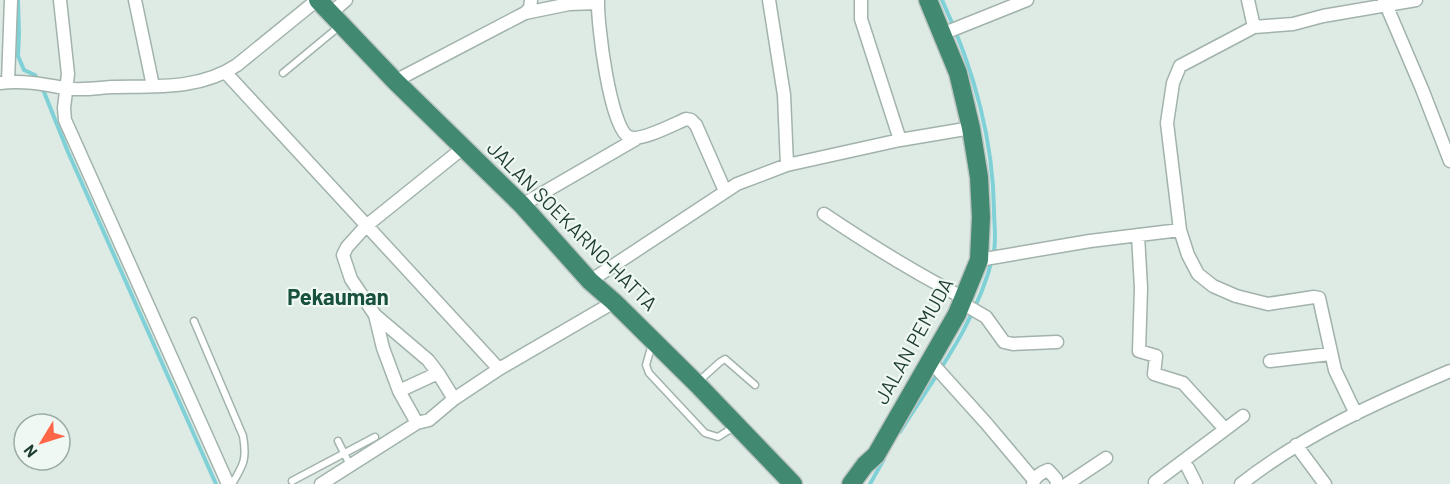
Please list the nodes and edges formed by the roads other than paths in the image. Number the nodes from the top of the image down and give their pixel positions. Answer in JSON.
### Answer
{"nodes":[{"id":1,"x":11,"y":0,"type":"edge"},
{"id":2,"x":60,"y":0,"type":"edge"},
{"id":3,"x":135,"y":0,"type":"edge"},
{"id":4,"x":346,"y":0,"type":"edge"},
{"id":5,"x":531,"y":0,"type":"edge"},
{"id":6,"x":769,"y":0,"type":"edge"},
{"id":7,"x":861,"y":0,"type":"edge"},
{"id":8,"x":928,"y":0,"type":"edge"},
{"id":9,"x":1027,"y":0,"type":"edge"},
{"id":10,"x":1248,"y":0,"type":"edge"},
{"id":11,"x":1416,"y":0,"type":"edge"},
{"id":12,"x":598,"y":1,"type":"edge"},
{"id":13,"x":1385,"y":2,"type":"edge"},
{"id":14,"x":327,"y":9,"type":"edge"},
{"id":15,"x":525,"y":13,"type":"junction"},
{"id":16,"x":1254,"y":27,"type":"junction"},
{"id":17,"x":945,"y":33,"type":"junction"},
{"id":18,"x":226,"y":73,"type":"junction"},
{"id":19,"x":283,"y":73,"type":"dead end"},
{"id":20,"x":395,"y":81,"type":"junction"},
{"id":21,"x":4,"y":83,"type":"edge"},
{"id":22,"x":153,"y":86,"type":"junction"},
{"id":23,"x":66,"y":89,"type":"junction"},
{"id":24,"x":971,"y":128,"type":"junction"},
{"id":25,"x":636,"y":139,"type":"junction"},
{"id":26,"x":900,"y":140,"type":"junction"},
{"id":27,"x":463,"y":148,"type":"junction"},
{"id":28,"x":1449,"y":156,"type":"edge"},
{"id":29,"x":787,"y":165,"type":"junction"},
{"id":30,"x":725,"y":191,"type":"junction"},
{"id":31,"x":522,"y":205,"type":"junction"},
{"id":32,"x":824,"y":214,"type":"dead end"},
{"id":33,"x":366,"y":226,"type":"junction"},
{"id":34,"x":1180,"y":231,"type":"junction"},
{"id":35,"x":1138,"y":235,"type":"junction"},
{"id":36,"x":982,"y":259,"type":"junction"},
{"id":37,"x":590,"y":281,"type":"junction"},
{"id":38,"x":614,"y":302,"type":"junction"},
{"id":39,"x":965,"y":303,"type":"junction"},
{"id":40,"x":375,"y":315,"type":"junction"},
{"id":41,"x":194,"y":321,"type":"dead end"},
{"id":42,"x":653,"y":340,"type":"junction"},
{"id":43,"x":1057,"y":342,"type":"dead end"},
{"id":44,"x":1330,"y":354,"type":"junction"},
{"id":45,"x":1270,"y":361,"type":"dead end"},
{"id":46,"x":933,"y":365,"type":"junction"},
{"id":47,"x":499,"y":369,"type":"junction"},
{"id":48,"x":1450,"y":371,"type":"edge"},
{"id":49,"x":438,"y":373,"type":"junction"},
{"id":50,"x":697,"y":384,"type":"junction"},
{"id":51,"x":755,"y":385,"type":"dead end"},
{"id":52,"x":399,"y":391,"type":"junction"},
{"id":53,"x":454,"y":399,"type":"junction"},
{"id":54,"x":1356,"y":414,"type":"junction"},
{"id":55,"x":1243,"y":416,"type":"dead end"},
{"id":56,"x":417,"y":423,"type":"junction"},
{"id":57,"x":737,"y":425,"type":"junction"},
{"id":58,"x":1224,"y":428,"type":"junction"},
{"id":59,"x":375,"y":437,"type":"dead end"},
{"id":60,"x":338,"y":441,"type":"dead end"},
{"id":61,"x":1296,"y":445,"type":"junction"},
{"id":62,"x":876,"y":455,"type":"junction"},
{"id":63,"x":1106,"y":458,"type":"dead end"},
{"id":64,"x":347,"y":460,"type":"junction"},
{"id":65,"x":1188,"y":468,"type":"dead end"},
{"id":66,"x":292,"y":481,"type":"dead end"},
{"id":67,"x":1033,"y":482,"type":"edge"},
{"id":68,"x":1155,"y":482,"type":"dead end"},
{"id":69,"x":230,"y":484,"type":"edge"},
{"id":70,"x":321,"y":484,"type":"edge"},
{"id":71,"x":793,"y":484,"type":"edge"},
{"id":72,"x":851,"y":484,"type":"edge"},
{"id":73,"x":866,"y":484,"type":"edge"},
{"id":74,"x":1057,"y":484,"type":"edge"},
{"id":75,"x":1067,"y":484,"type":"edge"},
{"id":76,"x":1196,"y":484,"type":"edge"},
{"id":77,"x":1241,"y":484,"type":"edge"},
{"id":78,"x":1325,"y":484,"type":"edge"}],
"edges":[{"from":1,"to":21,"type":"street"},
{"from":2,"to":23,"type":"street"},
{"from":3,"to":22,"type":"street"},
{"from":4,"to":14,"type":"street"},
{"from":5,"to":15,"type":"street"},
{"from":6,"to":29,"type":"street"},
{"from":7,"to":26,"type":"street"},
{"from":8,"to":17,"type":"highway","name":"JALAN PEMUDA"},
{"from":9,"to":17,"type":"street"},
{"from":10,"to":16,"type":"street"},
{"from":11,"to":13,"type":"street"},
{"from":12,"to":15,"type":"street"},
{"from":12,"to":25,"type":"street"},
{"from":13,"to":16,"type":"street"},
{"from":13,"to":28,"type":"street"},
{"from":14,"to":18,"type":"street"},
{"from":14,"to":19,"type":"lane"},
{"from":14,"to":20,"type":"highway","name":"JALAN SOEKARNO-HATTA"},
{"from":15,"to":20,"type":"street"},
{"from":16,"to":34,"type":"street"},
{"from":17,"to":24,"type":"highway","name":"JALAN PEMUDA"},
{"from":18,"to":22,"type":"street"},
{"from":18,"to":33,"type":"street"},
{"from":20,"to":27,"type":"highway","name":"JALAN SOEKARNO-HATTA"},
{"from":21,"to":23,"type":"street"},
{"from":22,"to":23,"type":"street"},
{"from":23,"to":69,"type":"street"},
{"from":24,"to":26,"type":"street"},
{"from":24,"to":36,"type":"highway","name":"JALAN PEMUDA"},
{"from":25,"to":30,"type":"street"},
{"from":25,"to":31,"type":"street"},
{"from":26,"to":29,"type":"street"},
{"from":27,"to":31,"type":"highway","name":"JALAN SOEKARNO-HATTA"},
{"from":27,"to":33,"type":"street"},
{"from":29,"to":30,"type":"street"},
{"from":30,"to":37,"type":"street"},
{"from":31,"to":37,"type":"highway","name":"JALAN SOEKARNO-HATTA"},
{"from":32,"to":39,"type":"street"},
{"from":33,"to":40,"type":"street"},
{"from":33,"to":47,"type":"street"},
{"from":34,"to":35,"type":"street"},
{"from":34,"to":44,"type":"street"},
{"from":35,"to":36,"type":"street"},
{"from":35,"to":58,"type":"street"},
{"from":36,"to":39,"type":"highway","name":"JALAN PEMUDA"},
{"from":37,"to":38,"type":"highway","name":"JALAN SOEKARNO-HATTA"},
{"from":38,"to":42,"type":"highway","name":"JALAN SOEKARNO-HATTA"},
{"from":38,"to":47,"type":"street"},
{"from":39,"to":43,"type":"street"},
{"from":39,"to":46,"type":"highway","name":"JALAN PEMUDA"},
{"from":40,"to":49,"type":"street"},
{"from":40,"to":52,"type":"street"},
{"from":41,"to":69,"type":"lane"},
{"from":42,"to":50,"type":"highway","name":"JALAN SOEKARNO-HATTA"},
{"from":42,"to":57,"type":"lane"},
{"from":44,"to":45,"type":"street"},
{"from":44,"to":54,"type":"street"},
{"from":46,"to":62,"type":"highway","name":"JALAN PEMUDA"},
{"from":46,"to":67,"type":"street"},
{"from":47,"to":53,"type":"street"},
{"from":48,"to":54,"type":"street"},
{"from":49,"to":52,"type":"street"},
{"from":49,"to":53,"type":"street"},
{"from":50,"to":51,"type":"lane"},
{"from":50,"to":57,"type":"highway","name":"JALAN SOEKARNO-HATTA"},
{"from":52,"to":56,"type":"street"},
{"from":53,"to":56,"type":"street"},
{"from":54,"to":61,"type":"street"},
{"from":55,"to":58,"type":"street"},
{"from":56,"to":64,"type":"street"},
{"from":57,"to":71,"type":"highway","name":"JALAN SOEKARNO-HATTA"},
{"from":58,"to":68,"type":"street"},
{"from":59,"to":64,"type":"lane"},
{"from":60,"to":64,"type":"lane"},
{"from":61,"to":77,"type":"street"},
{"from":61,"to":78,"type":"street"},
{"from":62,"to":72,"type":"highway","name":"JALAN PEMUDA"},
{"from":62,"to":73,"type":"highway","name":"JALAN PEMUDA"},
{"from":63,"to":75,"type":"street"},
{"from":64,"to":66,"type":"lane"},
{"from":64,"to":70,"type":"street"},
{"from":65,"to":76,"type":"street"},
{"from":67,"to":74,"type":"street"}]}
